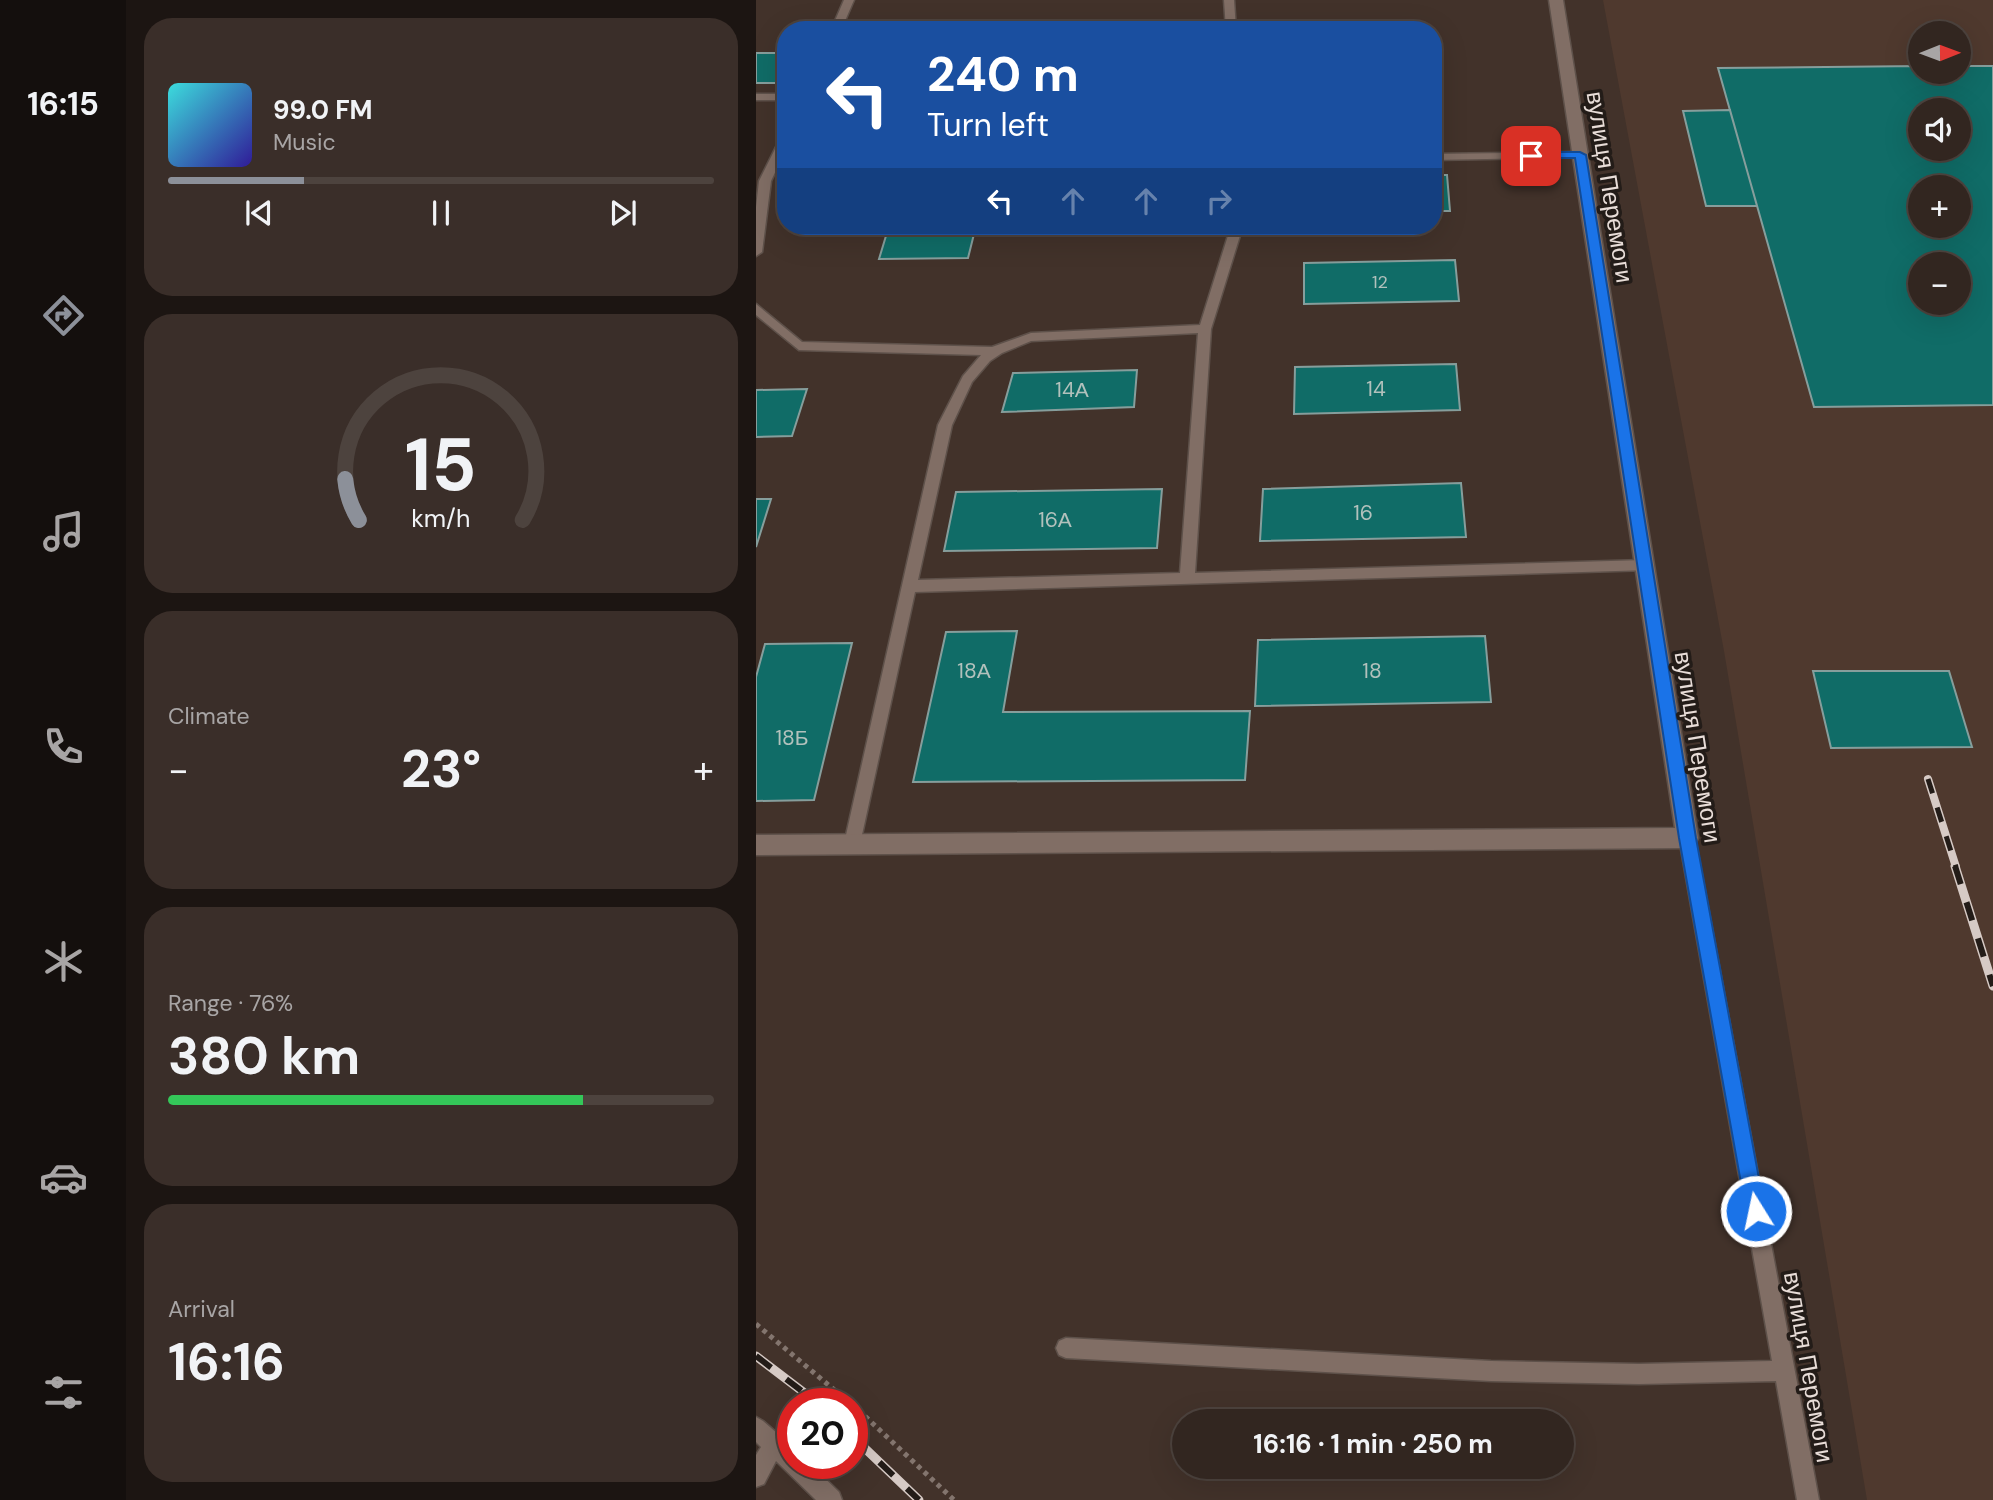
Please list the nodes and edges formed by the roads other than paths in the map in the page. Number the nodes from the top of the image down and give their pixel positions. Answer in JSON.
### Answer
{"nodes":[{"id":1,"x":849,"y":0,"type":"edge"},
{"id":2,"x":1229,"y":0,"type":"edge"},
{"id":3,"x":1556,"y":0,"type":"edge"},
{"id":4,"x":840,"y":21,"type":"edge"},
{"id":5,"x":1230,"y":21,"type":"edge"},
{"id":6,"x":756,"y":97,"type":"edge"},
{"id":7,"x":777,"y":97,"type":"edge"},
{"id":8,"x":777,"y":153,"type":"edge"},
{"id":9,"x":1580,"y":155,"type":"junction"},
{"id":10,"x":1442,"y":157,"type":"edge"},
{"id":11,"x":761,"y":181,"type":"edge"},
{"id":12,"x":1234,"y":235,"type":"edge"},
{"id":13,"x":756,"y":252,"type":"edge"},
{"id":14,"x":756,"y":308,"type":"edge"},
{"id":15,"x":1205,"y":329,"type":"junction"},
{"id":16,"x":991,"y":351,"type":"junction"},
{"id":17,"x":1645,"y":566,"type":"junction"},
{"id":18,"x":1187,"y":578,"type":"junction"},
{"id":19,"x":911,"y":586,"type":"junction"},
{"id":20,"x":1688,"y":838,"type":"junction"},
{"id":21,"x":852,"y":844,"type":"junction"},
{"id":22,"x":756,"y":845,"type":"edge"},
{"id":23,"x":1066,"y":1348,"type":"dead end"},
{"id":24,"x":1785,"y":1371,"type":"junction"},
{"id":25,"x":756,"y":1428,"type":"edge"},
{"id":26,"x":774,"y":1444,"type":"junction"},
{"id":27,"x":777,"y":1447,"type":"edge"},
{"id":28,"x":756,"y":1476,"type":"edge"},
{"id":29,"x":809,"y":1479,"type":"edge"},
{"id":30,"x":831,"y":1500,"type":"edge"},
{"id":31,"x":1808,"y":1500,"type":"edge"}],
"edges":[{"from":1,"to":4,"type":"lane"},
{"from":2,"to":5,"type":"lane"},
{"from":3,"to":9,"type":"street","name":"вулиця Перемоги"},
{"from":6,"to":7,"type":"lane"},
{"from":8,"to":11,"type":"lane"},
{"from":9,"to":10,"type":"lane"},
{"from":9,"to":17,"type":"street","name":"вулиця Перемоги"},
{"from":11,"to":13,"type":"lane"},
{"from":12,"to":15,"type":"lane"},
{"from":14,"to":16,"type":"lane"},
{"from":15,"to":16,"type":"lane"},
{"from":15,"to":18,"type":"lane"},
{"from":16,"to":19,"type":"lane"},
{"from":17,"to":18,"type":"lane"},
{"from":17,"to":20,"type":"street","name":"вулиця Перемоги"},
{"from":18,"to":19,"type":"lane"},
{"from":19,"to":21,"type":"lane"},
{"from":20,"to":21,"type":"street"},
{"from":20,"to":24,"type":"lane","name":"вулиця Перемоги"},
{"from":21,"to":22,"type":"street"},
{"from":23,"to":24,"type":"lane"},
{"from":24,"to":31,"type":"lane","name":"вулиця Перемоги"},
{"from":25,"to":26,"type":"lane"},
{"from":26,"to":27,"type":"lane"},
{"from":26,"to":28,"type":"lane"},
{"from":29,"to":30,"type":"lane"}]}
